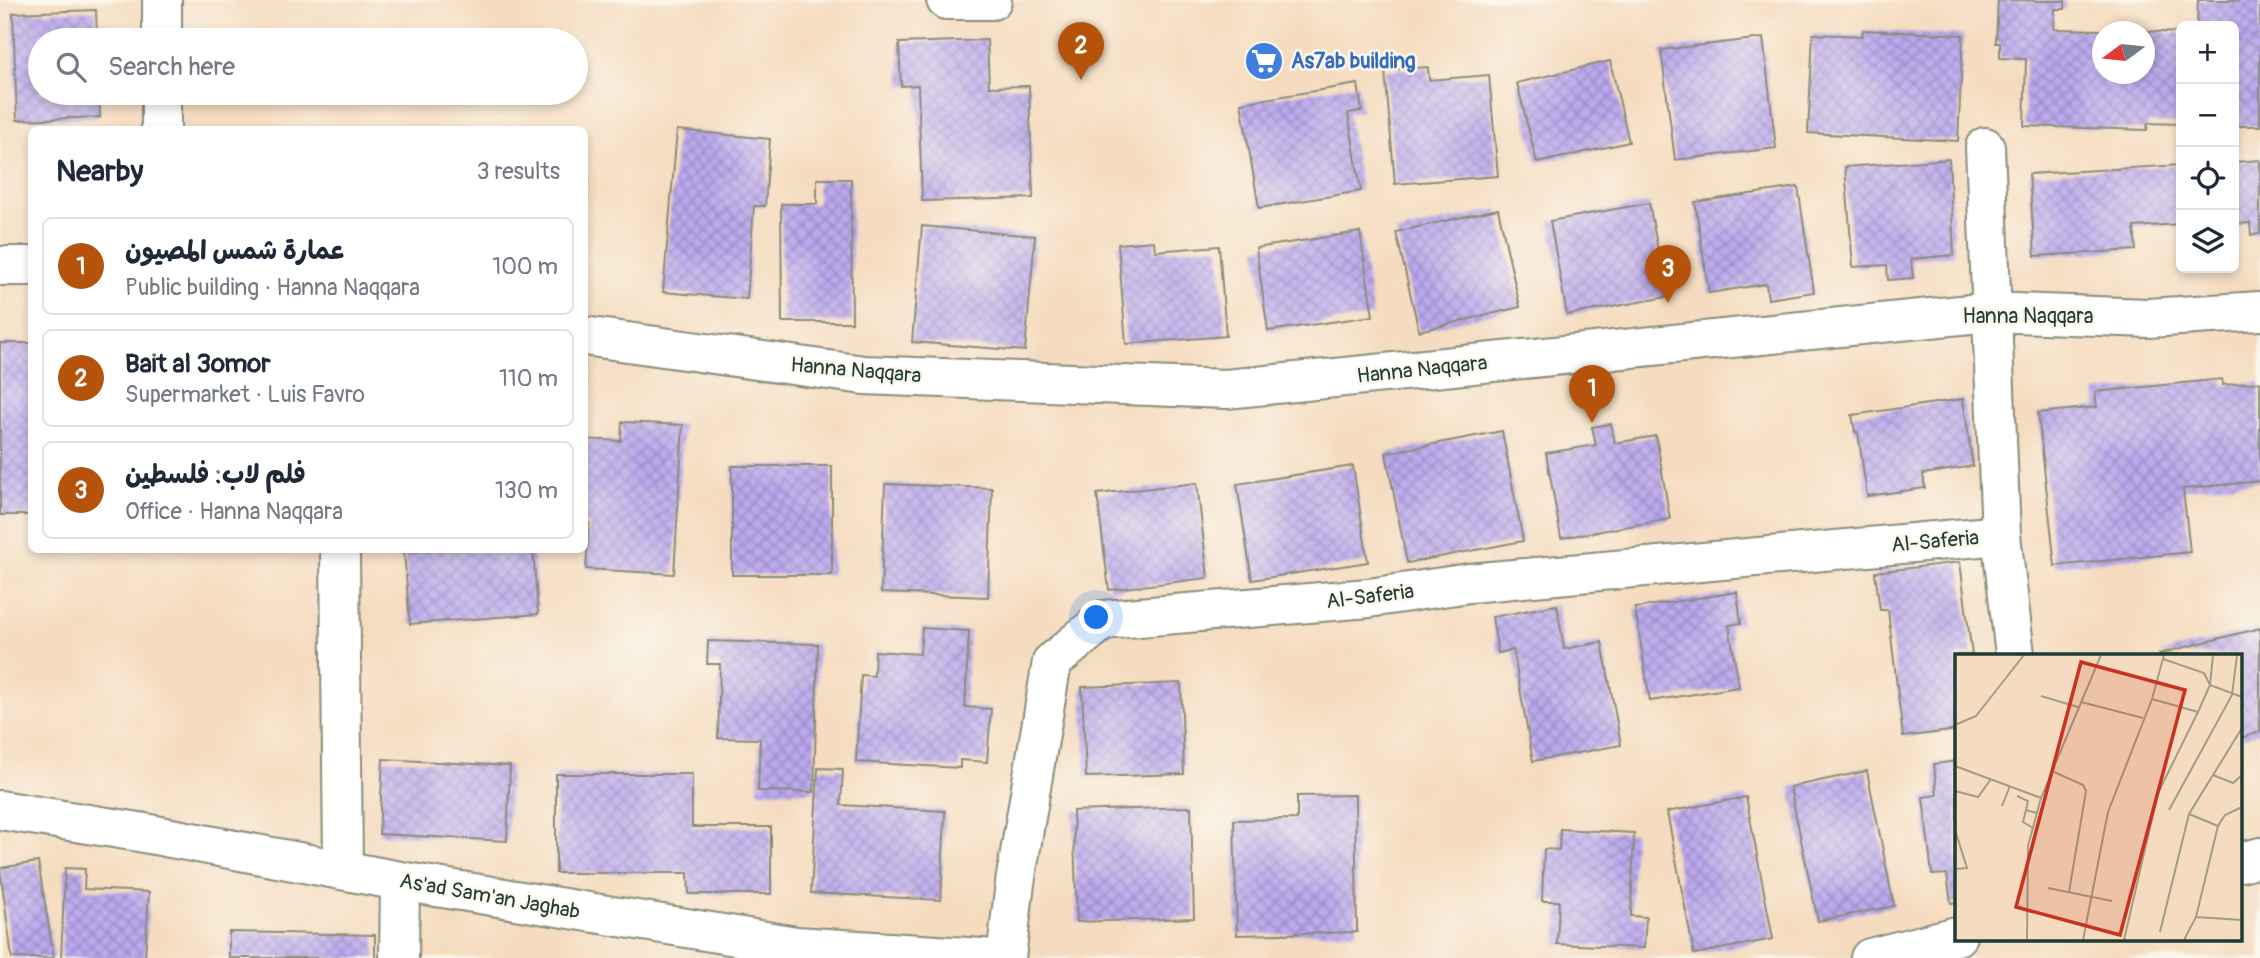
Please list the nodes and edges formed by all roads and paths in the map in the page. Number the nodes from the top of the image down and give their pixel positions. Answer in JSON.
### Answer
{"nodes":[{"id":1,"x":162,"y":0,"type":"edge"},
{"id":2,"x":946,"y":0,"type":"edge"},
{"id":3,"x":992,"y":0,"type":"edge"},
{"id":4,"x":162,"y":28,"type":"edge"},
{"id":5,"x":161,"y":105,"type":"edge"},
{"id":6,"x":161,"y":126,"type":"edge"},
{"id":7,"x":1985,"y":147,"type":"dead end"},
{"id":8,"x":0,"y":266,"type":"edge"},
{"id":9,"x":28,"y":266,"type":"edge"},
{"id":10,"x":2260,"y":311,"type":"edge"},
{"id":11,"x":1990,"y":312,"type":"junction"},
{"id":12,"x":588,"y":337,"type":"edge"},
{"id":13,"x":2001,"y":535,"type":"junction"},
{"id":14,"x":340,"y":553,"type":"edge"},
{"id":15,"x":2015,"y":654,"type":"edge"},
{"id":16,"x":0,"y":810,"type":"edge"},
{"id":17,"x":2260,"y":857,"type":"edge"},
{"id":18,"x":2242,"y":862,"type":"edge"},
{"id":19,"x":343,"y":868,"type":"junction"},
{"id":20,"x":400,"y":881,"type":"junction"},
{"id":21,"x":1955,"y":937,"type":"edge"},
{"id":22,"x":399,"y":958,"type":"edge"},
{"id":23,"x":983,"y":958,"type":"edge"},
{"id":24,"x":1006,"y":958,"type":"edge"},
{"id":25,"x":1870,"y":958,"type":"edge"}],
"edges":[{"from":1,"to":4,"type":"street"},
{"from":2,"to":3,"type":"street"},
{"from":5,"to":6,"type":"street"},
{"from":7,"to":11,"type":"street"},
{"from":8,"to":9,"type":"street"},
{"from":10,"to":11,"type":"street","name":"Hanna Naqqara"},
{"from":11,"to":12,"type":"street","name":"Hanna Naqqara"},
{"from":11,"to":13,"type":"street"},
{"from":13,"to":15,"type":"street"},
{"from":13,"to":24,"type":"street","name":"Al-Saferia"},
{"from":14,"to":19,"type":"street"},
{"from":16,"to":19,"type":"street","name":"As'ad Sam'an Jaghab"},
{"from":17,"to":18,"type":"street"},
{"from":19,"to":20,"type":"street","name":"As'ad Sam'an Jaghab"},
{"from":20,"to":22,"type":"street"},
{"from":20,"to":23,"type":"street","name":"As'ad Sam'an Jaghab"},
{"from":21,"to":25,"type":"street"}]}
